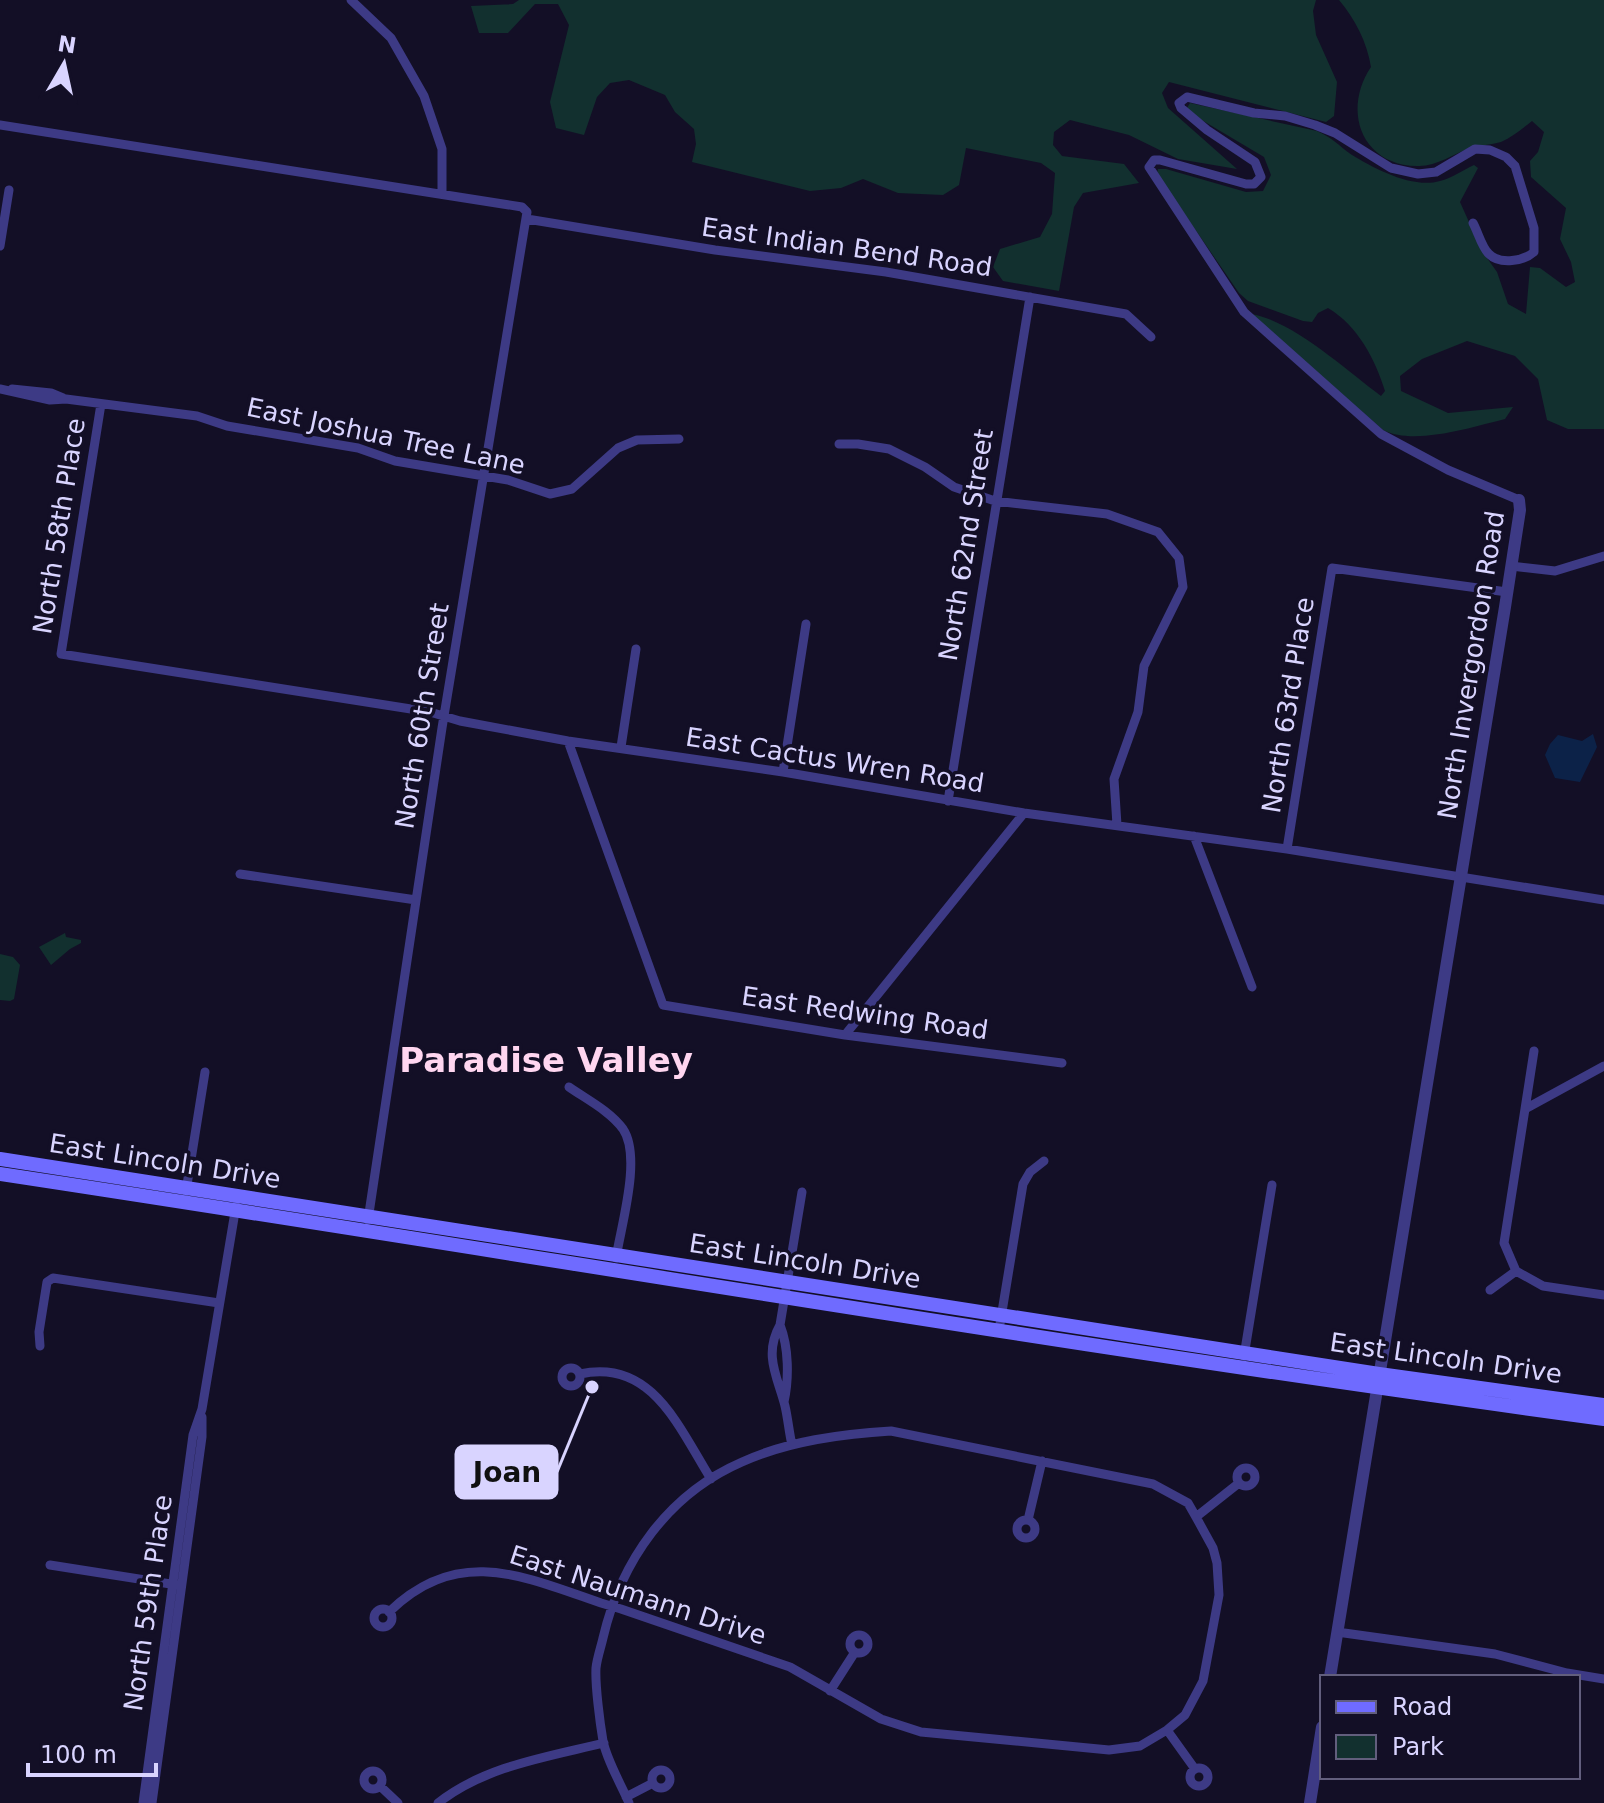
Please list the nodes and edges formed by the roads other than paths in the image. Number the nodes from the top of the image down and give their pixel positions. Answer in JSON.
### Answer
{"nodes":[{"id":1,"x":351,"y":0,"type":"edge"},
{"id":2,"x":0,"y":125,"type":"edge"},
{"id":3,"x":9,"y":190,"type":"dead end"},
{"id":4,"x":442,"y":194,"type":"junction"},
{"id":5,"x":526,"y":214,"type":"junction"},
{"id":6,"x":1473,"y":223,"type":"dead end"},
{"id":7,"x":0,"y":246,"type":"edge"},
{"id":8,"x":1030,"y":297,"type":"junction"},
{"id":9,"x":1151,"y":337,"type":"dead end"},
{"id":10,"x":3,"y":390,"type":"edge"},
{"id":11,"x":101,"y":404,"type":"junction"},
{"id":12,"x":679,"y":439,"type":"dead end"},
{"id":13,"x":839,"y":444,"type":"dead end"},
{"id":14,"x":483,"y":476,"type":"junction"},
{"id":15,"x":1519,"y":500,"type":"joint"},
{"id":16,"x":995,"y":501,"type":"junction"},
{"id":17,"x":1604,"y":556,"type":"edge"},
{"id":18,"x":1511,"y":566,"type":"junction"},
{"id":19,"x":1507,"y":592,"type":"junction"},
{"id":20,"x":806,"y":624,"type":"dead end"},
{"id":21,"x":636,"y":649,"type":"dead end"},
{"id":22,"x":61,"y":654,"type":"joint"},
{"id":23,"x":444,"y":716,"type":"junction"},
{"id":24,"x":568,"y":741,"type":"junction"},
{"id":25,"x":621,"y":747,"type":"junction"},
{"id":26,"x":783,"y":772,"type":"junction"},
{"id":27,"x":948,"y":801,"type":"junction"},
{"id":28,"x":1024,"y":813,"type":"junction"},
{"id":29,"x":1117,"y":825,"type":"junction"},
{"id":30,"x":1194,"y":836,"type":"junction"},
{"id":31,"x":1287,"y":849,"type":"junction"},
{"id":32,"x":240,"y":874,"type":"dead end"},
{"id":33,"x":1459,"y":876,"type":"junction"},
{"id":34,"x":416,"y":900,"type":"junction"},
{"id":35,"x":1604,"y":900,"type":"edge"},
{"id":36,"x":1252,"y":987,"type":"dead end"},
{"id":37,"x":845,"y":1035,"type":"junction"},
{"id":38,"x":1534,"y":1051,"type":"dead end"},
{"id":39,"x":1062,"y":1063,"type":"dead end"},
{"id":40,"x":1604,"y":1066,"type":"edge"},
{"id":41,"x":205,"y":1072,"type":"dead end"},
{"id":42,"x":569,"y":1087,"type":"dead end"},
{"id":43,"x":1525,"y":1109,"type":"junction"},
{"id":44,"x":0,"y":1159,"type":"edge"},
{"id":45,"x":1044,"y":1161,"type":"dead end"},
{"id":46,"x":0,"y":1174,"type":"edge"},
{"id":47,"x":1272,"y":1185,"type":"dead end"},
{"id":48,"x":802,"y":1192,"type":"dead end"},
{"id":49,"x":185,"y":1195,"type":"junction"},
{"id":50,"x":237,"y":1203,"type":"junction"},
{"id":51,"x":367,"y":1224,"type":"junction"},
{"id":52,"x":615,"y":1263,"type":"junction"},
{"id":53,"x":1516,"y":1271,"type":"junction"},
{"id":54,"x":786,"y":1289,"type":"junction"},
{"id":55,"x":1490,"y":1290,"type":"dead end"},
{"id":56,"x":1604,"y":1295,"type":"edge"},
{"id":57,"x":219,"y":1303,"type":"junction"},
{"id":58,"x":1001,"y":1323,"type":"junction"},
{"id":59,"x":40,"y":1346,"type":"dead end"},
{"id":60,"x":1243,"y":1360,"type":"junction"},
{"id":61,"x":580,"y":1374,"type":"dead end"},
{"id":62,"x":1377,"y":1381,"type":"junction"},
{"id":63,"x":1525,"y":1401,"type":"junction"},
{"id":64,"x":1604,"y":1405,"type":"edge"},
{"id":65,"x":1604,"y":1419,"type":"edge"},
{"id":66,"x":792,"y":1445,"type":"junction"},
{"id":67,"x":1042,"y":1461,"type":"junction"},
{"id":68,"x":711,"y":1479,"type":"junction"},
{"id":69,"x":1239,"y":1483,"type":"dead end"},
{"id":70,"x":1196,"y":1517,"type":"junction"},
{"id":71,"x":1028,"y":1520,"type":"dead end"},
{"id":72,"x":50,"y":1565,"type":"dead end"},
{"id":73,"x":177,"y":1585,"type":"junction"},
{"id":74,"x":611,"y":1606,"type":"junction"},
{"id":75,"x":389,"y":1612,"type":"dead end"},
{"id":76,"x":1337,"y":1632,"type":"junction"},
{"id":77,"x":855,"y":1652,"type":"dead end"},
{"id":78,"x":1330,"y":1675,"type":"edge"},
{"id":79,"x":1579,"y":1675,"type":"edge"},
{"id":80,"x":1580,"y":1675,"type":"edge"},
{"id":81,"x":1604,"y":1679,"type":"edge"},
{"id":82,"x":830,"y":1691,"type":"junction"},
{"id":83,"x":1167,"y":1730,"type":"junction"},
{"id":84,"x":1320,"y":1740,"type":"edge"},
{"id":85,"x":604,"y":1743,"type":"junction"},
{"id":86,"x":1195,"y":1769,"type":"dead end"},
{"id":87,"x":653,"y":1783,"type":"dead end"},
{"id":88,"x":380,"y":1786,"type":"dead end"},
{"id":89,"x":628,"y":1800,"type":"edge"},
{"id":90,"x":143,"y":1803,"type":"edge"},
{"id":91,"x":152,"y":1803,"type":"edge"},
{"id":92,"x":398,"y":1803,"type":"edge"},
{"id":93,"x":438,"y":1803,"type":"edge"},
{"id":94,"x":1310,"y":1803,"type":"edge"}],
"edges":[{"from":1,"to":4,"type":"street"},
{"from":2,"to":4,"type":"street","name":"East Indian Bend Road"},
{"from":3,"to":7,"type":"street"},
{"from":4,"to":5,"type":"street","name":"East Indian Bend Road"},
{"from":5,"to":8,"type":"street","name":"East Indian Bend Road"},
{"from":5,"to":14,"type":"street","name":"North 60th Street"},
{"from":6,"to":15,"type":"street","name":"North Invergordon Road"},
{"from":8,"to":9,"type":"street","name":"East Indian Bend Road"},
{"from":8,"to":16,"type":"street","name":"North 62nd Street"},
{"from":10,"to":11,"type":"street","name":"East Joshua Tree Lane"},
{"from":11,"to":14,"type":"street","name":"East Joshua Tree Lane"},
{"from":11,"to":22,"type":"street","name":"North 58th Place"},
{"from":12,"to":14,"type":"street","name":"East Joshua Tree Lane"},
{"from":13,"to":16,"type":"street"},
{"from":14,"to":23,"type":"street","name":"North 60th Street"},
{"from":15,"to":18,"type":"street","name":"North Invergordon Road"},
{"from":16,"to":27,"type":"street","name":"North 62nd Street"},
{"from":16,"to":29,"type":"street"},
{"from":17,"to":18,"type":"street"},
{"from":18,"to":19,"type":"street","name":"North Invergordon Road"},
{"from":19,"to":31,"type":"street","name":"North 63rd Place"},
{"from":19,"to":33,"type":"street","name":"North Invergordon Road"},
{"from":20,"to":26,"type":"street"},
{"from":21,"to":25,"type":"street"},
{"from":22,"to":23,"type":"street","name":"East Cactus Wren Road"},
{"from":23,"to":24,"type":"street","name":"East Cactus Wren Road"},
{"from":23,"to":34,"type":"street","name":"North 60th Street"},
{"from":24,"to":25,"type":"street","name":"East Cactus Wren Road"},
{"from":24,"to":37,"type":"street","name":"East Redwing Road"},
{"from":25,"to":26,"type":"street","name":"East Cactus Wren Road"},
{"from":26,"to":27,"type":"street","name":"East Cactus Wren Road"},
{"from":27,"to":28,"type":"street","name":"East Cactus Wren Road"},
{"from":28,"to":29,"type":"street","name":"East Cactus Wren Road"},
{"from":28,"to":37,"type":"street"},
{"from":29,"to":30,"type":"street","name":"East Cactus Wren Road"},
{"from":30,"to":31,"type":"street","name":"East Cactus Wren Road"},
{"from":30,"to":36,"type":"street"},
{"from":31,"to":33,"type":"street","name":"East Cactus Wren Road"},
{"from":32,"to":34,"type":"street"},
{"from":33,"to":35,"type":"street","name":"East Cactus Wren Road"},
{"from":33,"to":62,"type":"street","name":"North Invergordon Road"},
{"from":34,"to":51,"type":"street","name":"North 60th Street"},
{"from":37,"to":39,"type":"street","name":"East Redwing Road"},
{"from":38,"to":43,"type":"street"},
{"from":40,"to":43,"type":"street"},
{"from":41,"to":49,"type":"street"},
{"from":42,"to":52,"type":"street"},
{"from":43,"to":53,"type":"street"},
{"from":44,"to":49,"type":"main road","name":"East Lincoln Drive"},
{"from":45,"to":58,"type":"street"},
{"from":46,"to":49,"type":"main road","name":"East Lincoln Drive"},
{"from":47,"to":60,"type":"street"},
{"from":48,"to":54,"type":"street"},
{"from":49,"to":50,"type":"main road","name":"East Lincoln Drive"},
{"from":50,"to":51,"type":"main road","name":"East Lincoln Drive"},
{"from":50,"to":57,"type":"street","name":"North 59th Place"},
{"from":51,"to":52,"type":"main road","name":"East Lincoln Drive"},
{"from":52,"to":54,"type":"main road","name":"East Lincoln Drive"},
{"from":53,"to":55,"type":"street"},
{"from":53,"to":56,"type":"street"},
{"from":54,"to":58,"type":"main road","name":"East Lincoln Drive"},
{"from":54,"to":66,"type":"street"},
{"from":57,"to":59,"type":"street"},
{"from":57,"to":73,"type":"street","name":"North 59th Place"},
{"from":58,"to":60,"type":"main road","name":"East Lincoln Drive"},
{"from":60,"to":62,"type":"main road","name":"East Lincoln Drive"},
{"from":61,"to":68,"type":"street"},
{"from":62,"to":63,"type":"main road","name":"East Lincoln Drive"},
{"from":62,"to":76,"type":"street","name":"North Invergordon Road"},
{"from":63,"to":64,"type":"main road","name":"East Lincoln Drive"},
{"from":63,"to":65,"type":"main road","name":"East Lincoln Drive"},
{"from":66,"to":67,"type":"street"},
{"from":66,"to":68,"type":"street"},
{"from":67,"to":70,"type":"street"},
{"from":67,"to":71,"type":"street"},
{"from":68,"to":74,"type":"street"},
{"from":69,"to":70,"type":"street"},
{"from":70,"to":83,"type":"street"},
{"from":72,"to":73,"type":"street"},
{"from":73,"to":90,"type":"street","name":"North 59th Place"},
{"from":73,"to":91,"type":"street","name":"North 59th Place"},
{"from":74,"to":75,"type":"street","name":"East Naumann Drive"},
{"from":74,"to":82,"type":"street","name":"East Naumann Drive"},
{"from":74,"to":85,"type":"street"},
{"from":76,"to":78,"type":"street","name":"North Invergordon Road"},
{"from":76,"to":79,"type":"street"},
{"from":77,"to":82,"type":"street"},
{"from":80,"to":81,"type":"street"},
{"from":82,"to":83,"type":"street","name":"East Naumann Drive"},
{"from":83,"to":86,"type":"street"},
{"from":84,"to":94,"type":"street"},
{"from":85,"to":89,"type":"street"},
{"from":85,"to":93,"type":"street"},
{"from":87,"to":89,"type":"street"},
{"from":88,"to":92,"type":"street"}]}
